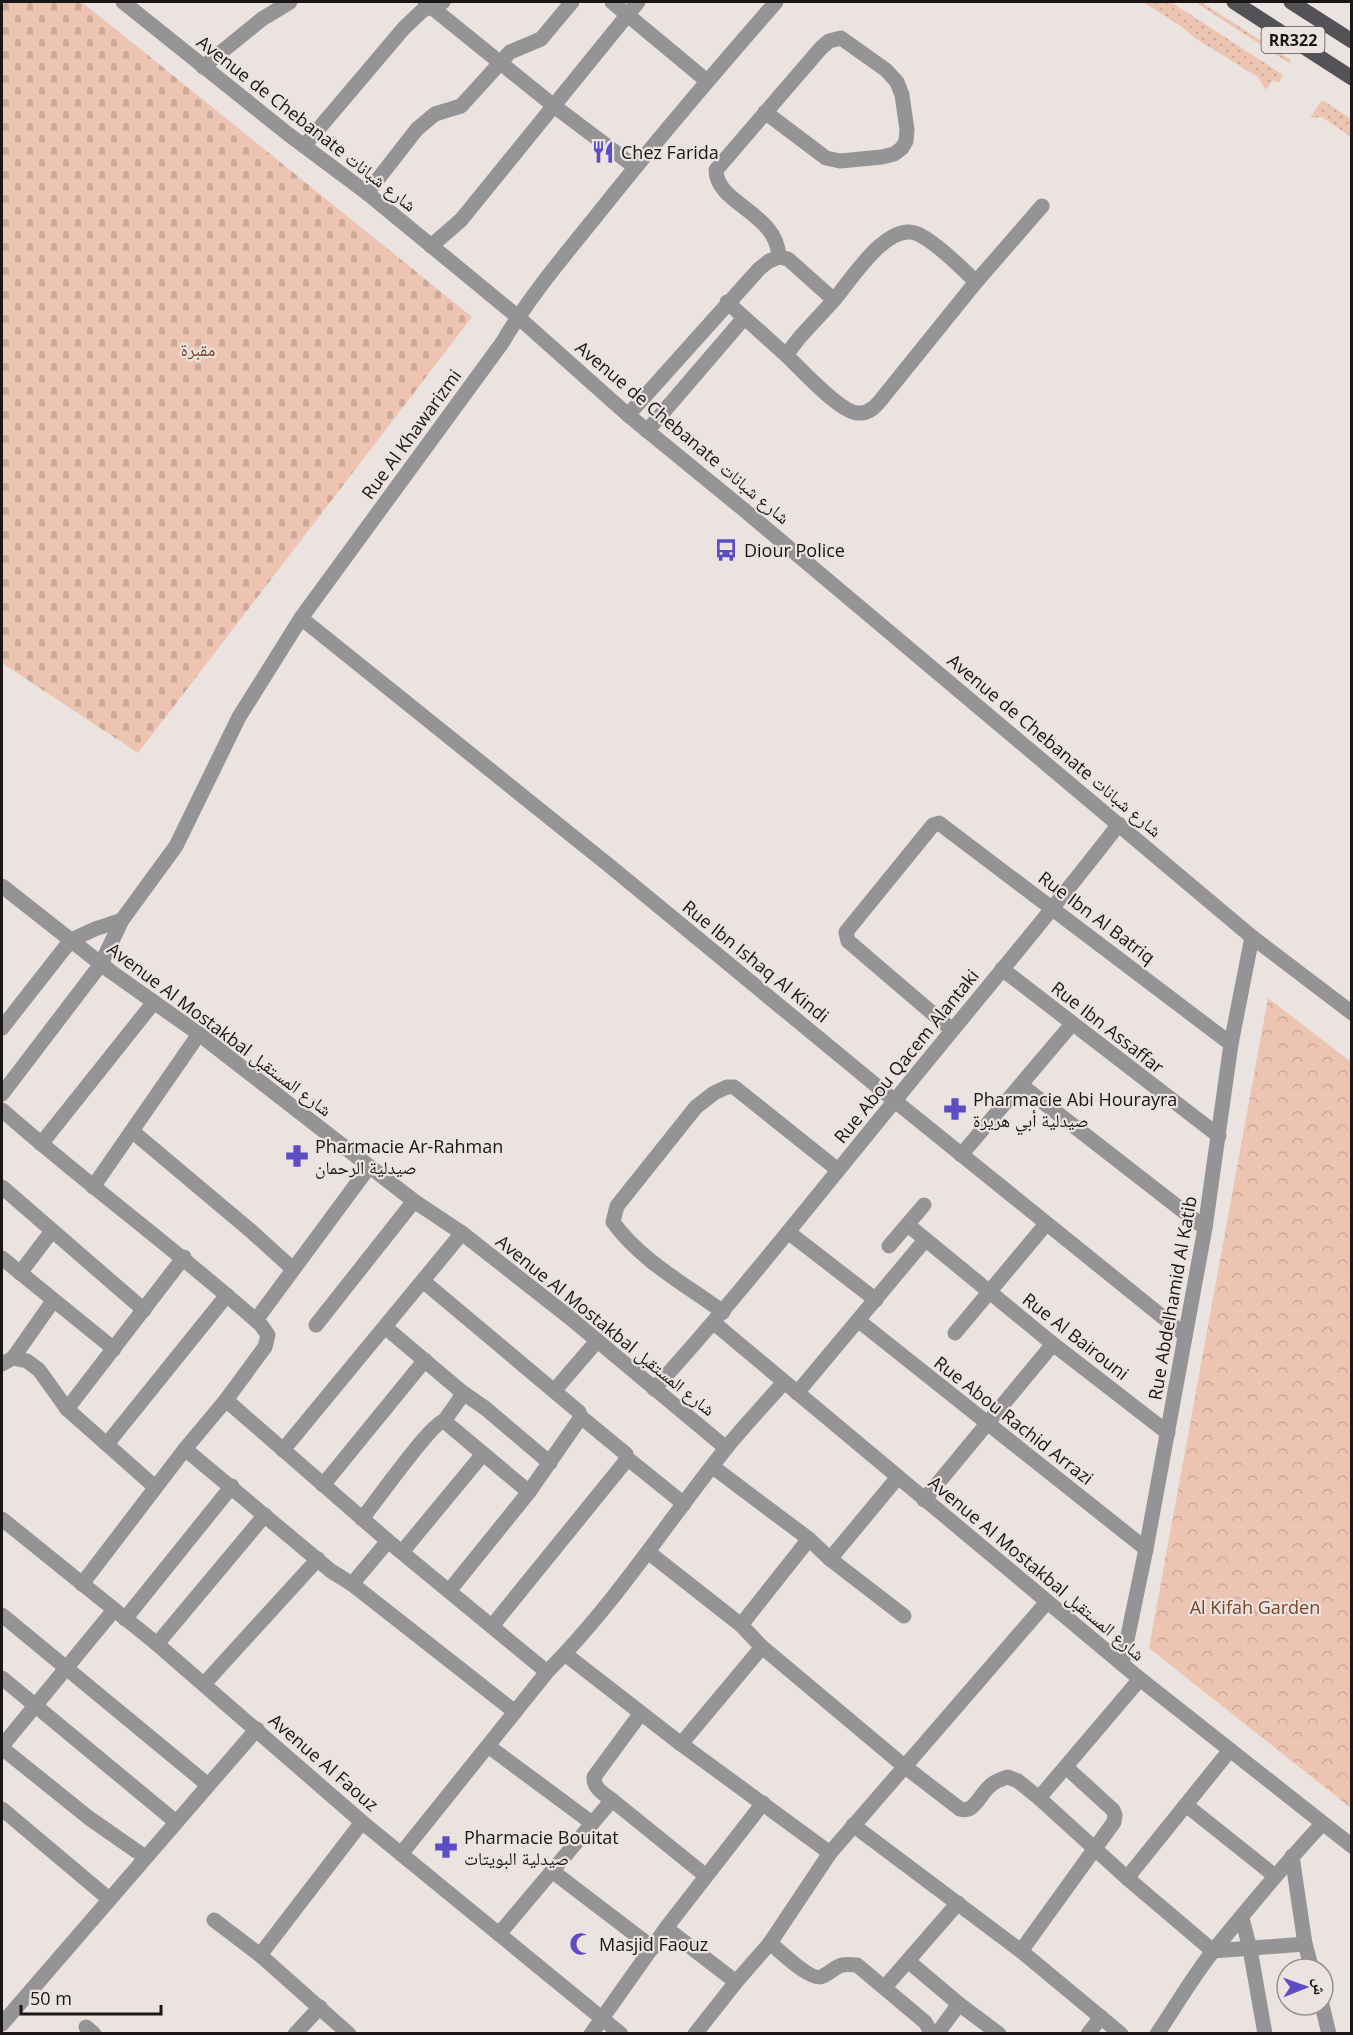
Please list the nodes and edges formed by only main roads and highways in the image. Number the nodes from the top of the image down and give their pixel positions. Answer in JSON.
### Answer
{"nodes":[{"id":1,"x":1234,"y":2,"type":"edge"},
{"id":2,"x":1292,"y":2,"type":"edge"},
{"id":3,"x":1352,"y":41,"type":"edge"},
{"id":4,"x":1352,"y":78,"type":"edge"}],
"edges":[{"from":1,"to":4,"type":"main road","number":"RR322"},
{"from":2,"to":3,"type":"main road","number":"RR322"}]}
